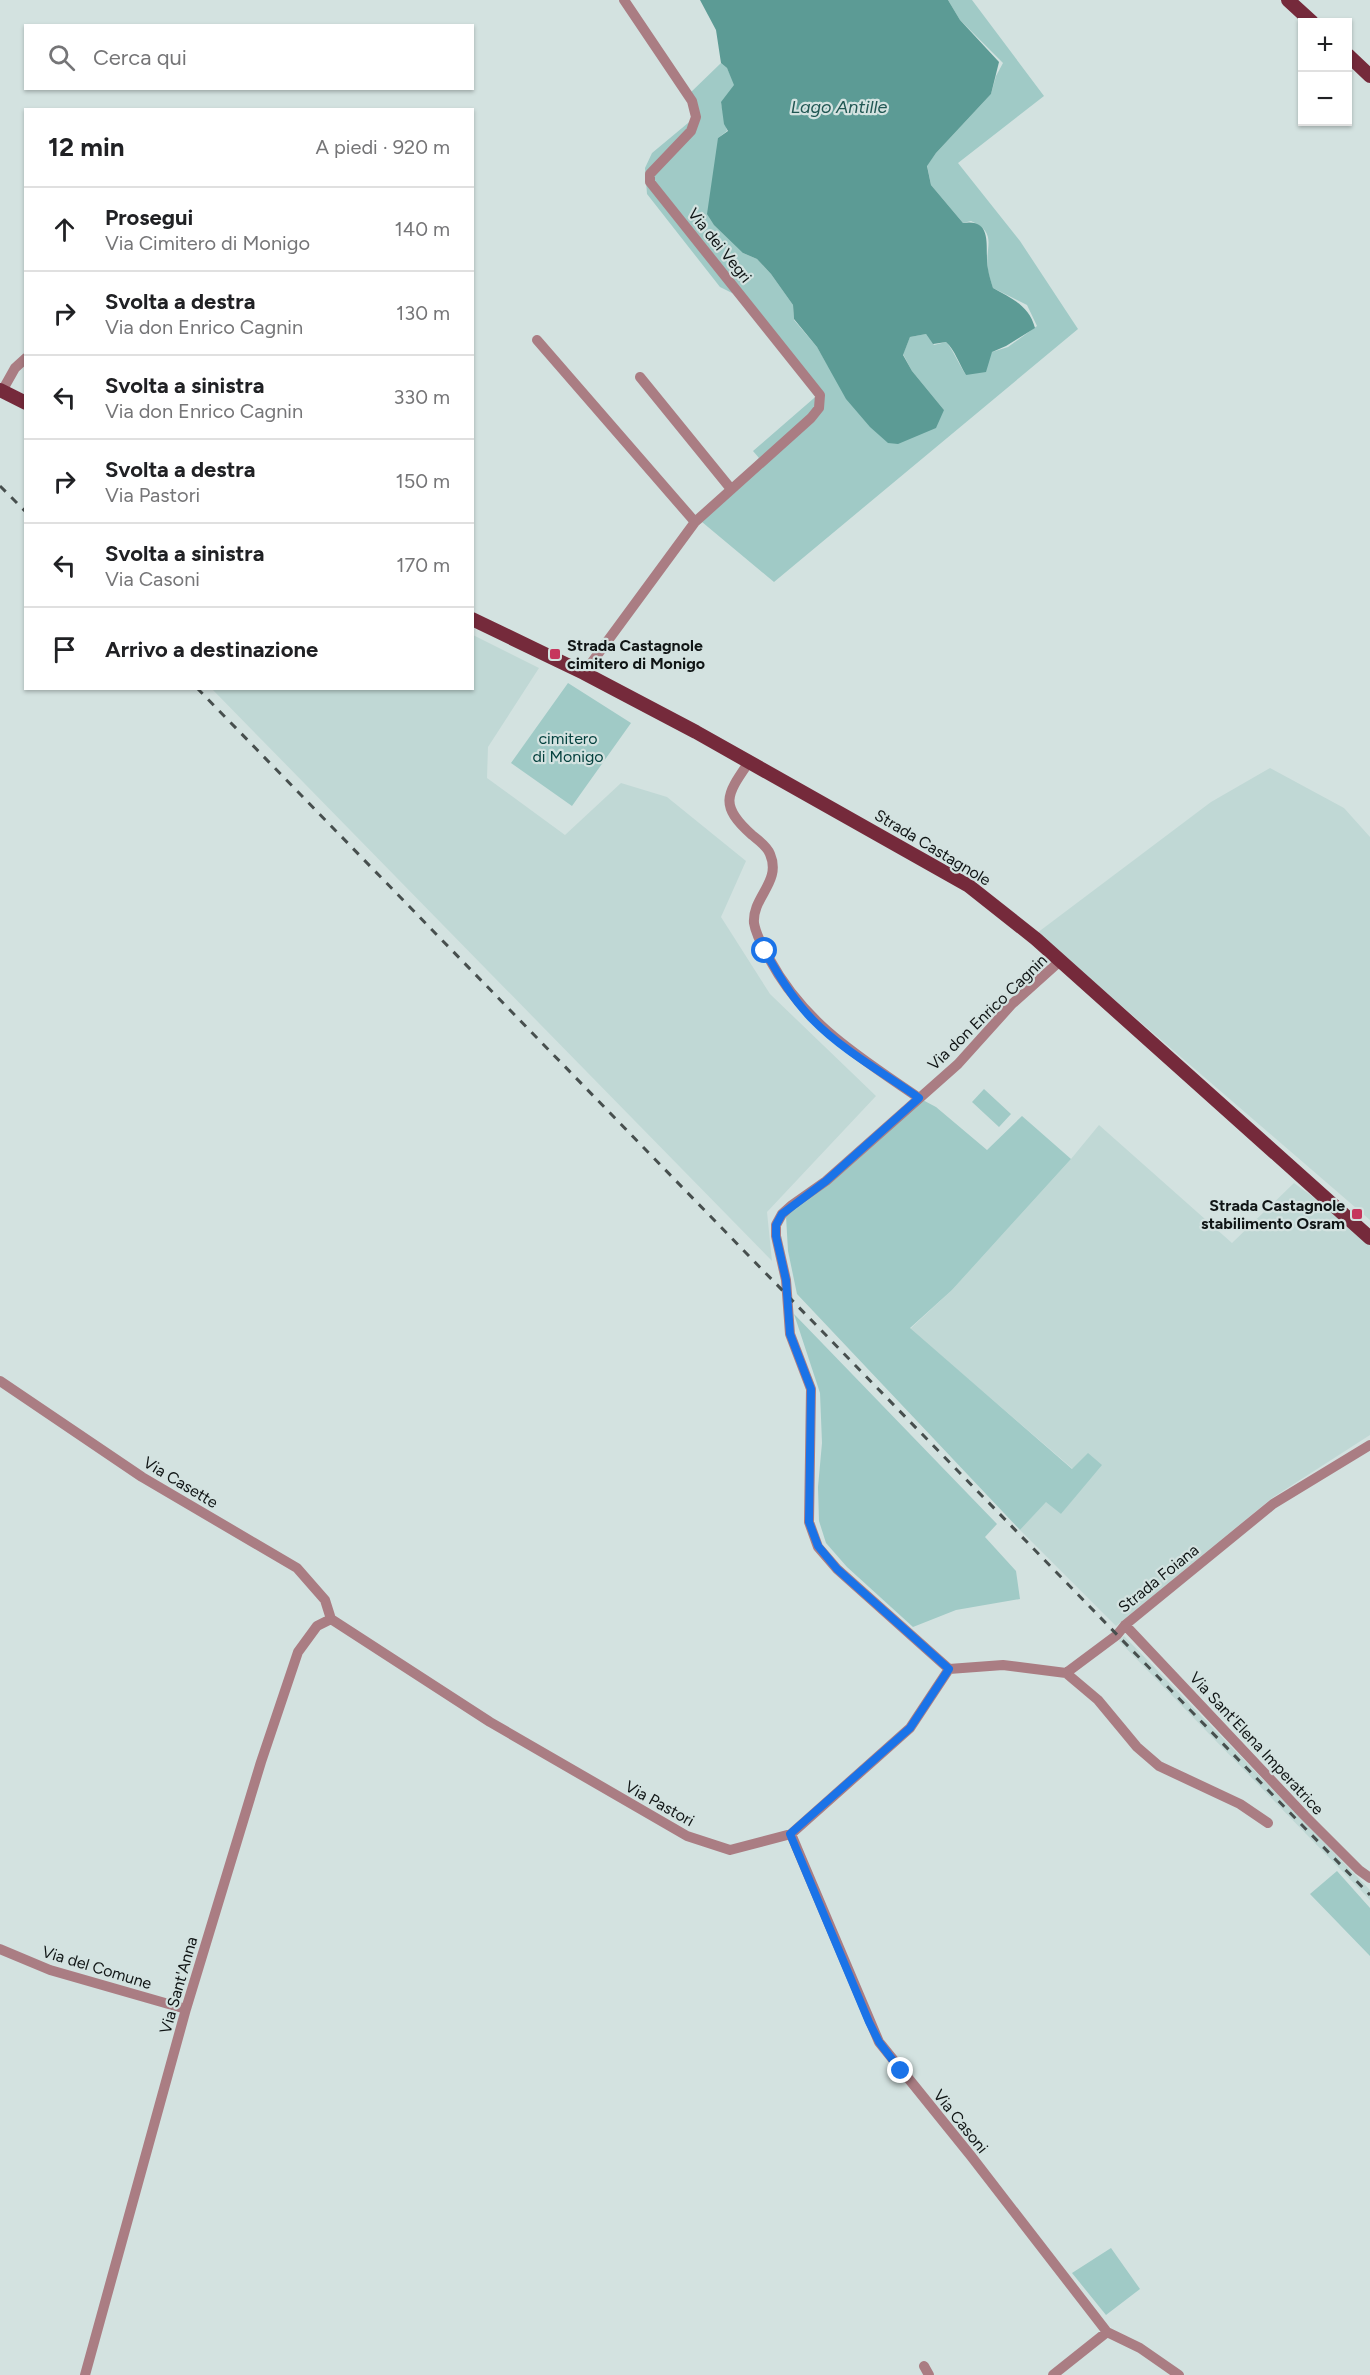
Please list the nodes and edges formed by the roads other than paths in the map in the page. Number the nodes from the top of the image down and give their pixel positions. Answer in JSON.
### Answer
{"nodes":[{"id":1,"x":624,"y":0,"type":"edge"},
{"id":2,"x":1288,"y":0,"type":"edge"},
{"id":3,"x":1308,"y":18,"type":"edge"},
{"id":4,"x":1352,"y":60,"type":"edge"},
{"id":5,"x":1370,"y":76,"type":"edge"},
{"id":6,"x":537,"y":340,"type":"dead end"},
{"id":7,"x":24,"y":360,"type":"edge"},
{"id":8,"x":640,"y":377,"type":"dead end"},
{"id":9,"x":1,"y":391,"type":"edge"},
{"id":10,"x":24,"y":402,"type":"edge"},
{"id":11,"x":731,"y":489,"type":"junction"},
{"id":12,"x":695,"y":522,"type":"junction"},
{"id":13,"x":474,"y":620,"type":"edge"},
{"id":14,"x":584,"y":673,"type":"junction"},
{"id":15,"x":749,"y":762,"type":"junction"},
{"id":16,"x":1060,"y":962,"type":"junction"},
{"id":17,"x":919,"y":1098,"type":"junction"},
{"id":18,"x":1370,"y":1238,"type":"edge"},
{"id":19,"x":0,"y":1382,"type":"edge"},
{"id":20,"x":1370,"y":1445,"type":"edge"},
{"id":21,"x":331,"y":1619,"type":"junction"},
{"id":22,"x":1125,"y":1625,"type":"junction"},
{"id":23,"x":949,"y":1669,"type":"junction"},
{"id":24,"x":1066,"y":1672,"type":"junction"},
{"id":25,"x":1268,"y":1823,"type":"dead end"},
{"id":26,"x":790,"y":1834,"type":"junction"},
{"id":27,"x":1370,"y":1878,"type":"edge"},
{"id":28,"x":0,"y":1949,"type":"edge"},
{"id":29,"x":186,"y":2009,"type":"junction"},
{"id":30,"x":1107,"y":2332,"type":"junction"},
{"id":31,"x":85,"y":2375,"type":"edge"},
{"id":32,"x":1053,"y":2375,"type":"edge"},
{"id":33,"x":1179,"y":2375,"type":"edge"}],
"edges":[{"from":1,"to":11,"type":"street","name":"Via dei Vegri"},
{"from":2,"to":3,"type":"main road"},
{"from":4,"to":5,"type":"main road"},
{"from":6,"to":12,"type":"street"},
{"from":7,"to":9,"type":"street"},
{"from":8,"to":11,"type":"street"},
{"from":9,"to":10,"type":"main road"},
{"from":11,"to":12,"type":"street","name":"Via dei Vegri"},
{"from":12,"to":14,"type":"street","name":"Via dei Vegri"},
{"from":13,"to":14,"type":"main road","name":"Strada Castagnole"},
{"from":14,"to":15,"type":"main road","name":"Strada Castagnole"},
{"from":15,"to":16,"type":"main road","name":"Strada Castagnole"},
{"from":15,"to":17,"type":"street"},
{"from":16,"to":17,"type":"street","name":"Via don Enrico Cagnin"},
{"from":16,"to":18,"type":"main road","name":"Strada Castagnole"},
{"from":17,"to":23,"type":"street","name":"Via don Enrico Cagnin"},
{"from":19,"to":21,"type":"street","name":"Via Casette"},
{"from":20,"to":22,"type":"street","name":"Strada Foiana"},
{"from":21,"to":26,"type":"street","name":"Via Pastori"},
{"from":21,"to":29,"type":"street","name":"Via Sant'Anna"},
{"from":22,"to":24,"type":"street","name":"Strada Foiana"},
{"from":22,"to":27,"type":"street","name":"Via Sant'Elena Imperatrice"},
{"from":23,"to":24,"type":"street"},
{"from":23,"to":26,"type":"street","name":"Via Pastori"},
{"from":24,"to":25,"type":"street"},
{"from":26,"to":30,"type":"street","name":"Via Casoni"},
{"from":28,"to":29,"type":"street","name":"Via del Comune"},
{"from":29,"to":31,"type":"street","name":"Via Sant'Anna"},
{"from":30,"to":32,"type":"street"},
{"from":30,"to":33,"type":"street","name":"Via Casoni"}]}
